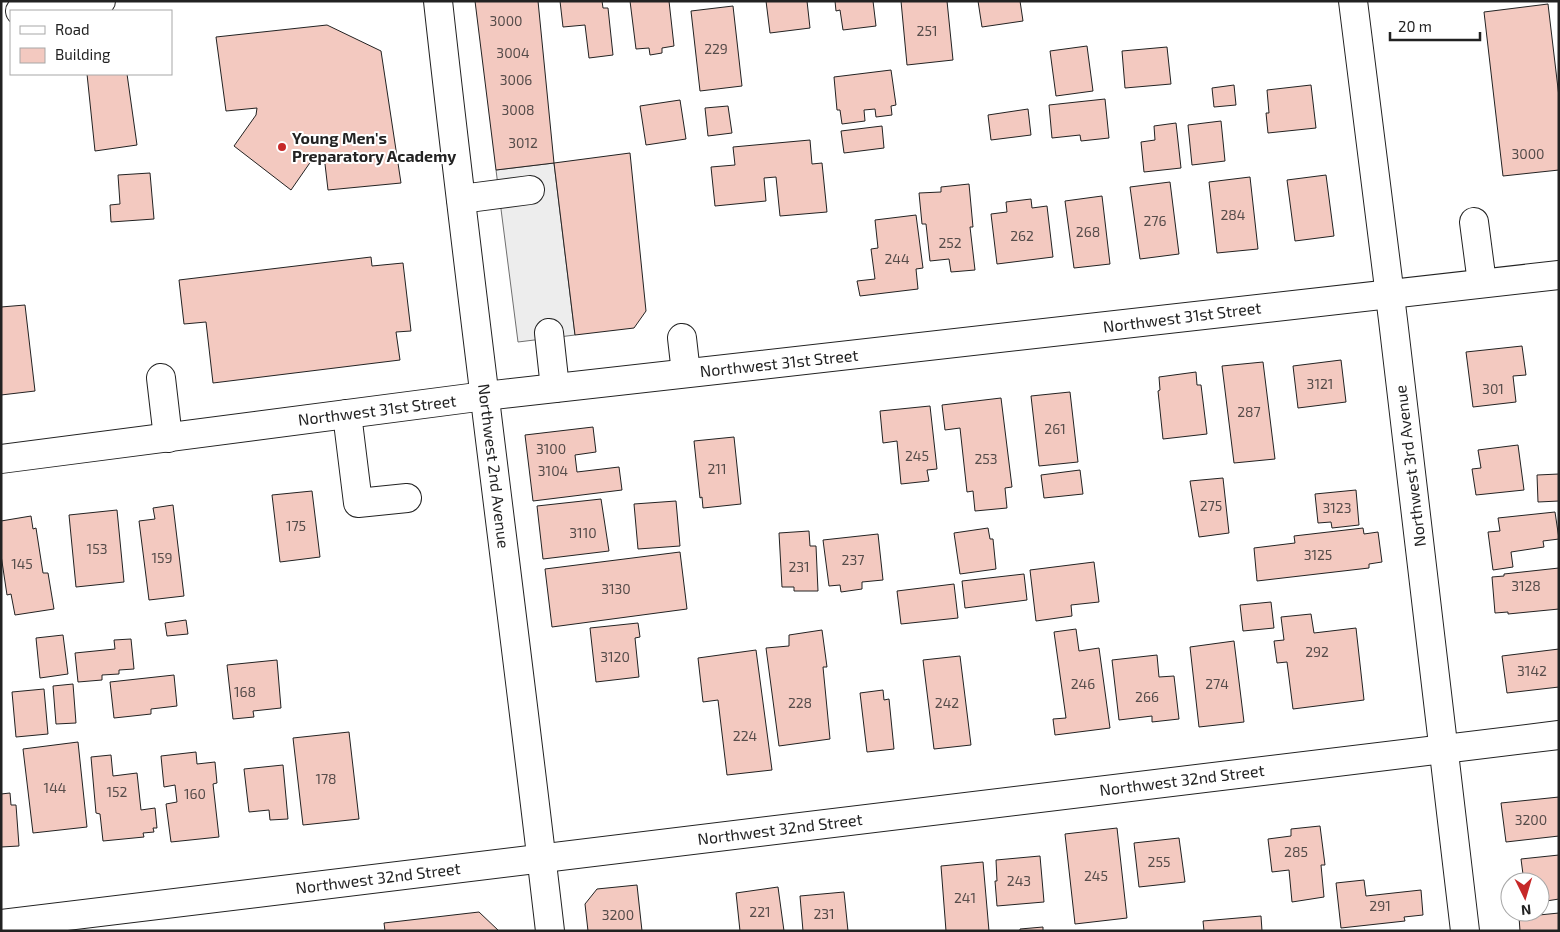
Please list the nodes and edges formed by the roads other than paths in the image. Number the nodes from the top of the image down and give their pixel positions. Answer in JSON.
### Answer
{"nodes":[{"id":1,"x":101,"y":1,"type":"edge"},
{"id":2,"x":438,"y":1,"type":"edge"},
{"id":3,"x":1353,"y":1,"type":"edge"},
{"id":4,"x":28,"y":10,"type":"edge"},
{"id":5,"x":530,"y":190,"type":"dead end"},
{"id":6,"x":461,"y":199,"type":"junction"},
{"id":7,"x":1474,"y":222,"type":"dead end"},
{"id":8,"x":1559,"y":275,"type":"edge"},
{"id":9,"x":1482,"y":283,"type":"junction"},
{"id":10,"x":1390,"y":294,"type":"junction"},
{"id":11,"x":548,"y":332,"type":"dead end"},
{"id":12,"x":682,"y":338,"type":"dead end"},
{"id":13,"x":686,"y":373,"type":"junction"},
{"id":14,"x":161,"y":378,"type":"dead end"},
{"id":15,"x":555,"y":388,"type":"junction"},
{"id":16,"x":485,"y":396,"type":"junction"},
{"id":17,"x":347,"y":414,"type":"junction"},
{"id":18,"x":168,"y":438,"type":"junction"},
{"id":19,"x":1,"y":459,"type":"edge"},
{"id":20,"x":407,"y":498,"type":"dead end"},
{"id":21,"x":1559,"y":734,"type":"edge"},
{"id":22,"x":1443,"y":748,"type":"junction"},
{"id":23,"x":542,"y":858,"type":"junction"},
{"id":24,"x":1,"y":924,"type":"edge"},
{"id":25,"x":550,"y":931,"type":"edge"},
{"id":26,"x":1465,"y":931,"type":"edge"}],
"edges":[{"from":1,"to":4,"type":"street"},
{"from":2,"to":6,"type":"street","name":"Northwest 2nd Avenue"},
{"from":3,"to":10,"type":"street","name":"Northwest 3rd Avenue"},
{"from":5,"to":6,"type":"street"},
{"from":6,"to":16,"type":"street","name":"Northwest 2nd Avenue"},
{"from":7,"to":9,"type":"street"},
{"from":8,"to":9,"type":"street","name":"Northwest 31st Street"},
{"from":9,"to":10,"type":"street","name":"Northwest 31st Street"},
{"from":10,"to":13,"type":"street","name":"Northwest 31st Street"},
{"from":10,"to":22,"type":"street","name":"Northwest 3rd Avenue"},
{"from":11,"to":15,"type":"street"},
{"from":12,"to":13,"type":"street"},
{"from":13,"to":15,"type":"street","name":"Northwest 31st Street"},
{"from":14,"to":18,"type":"street"},
{"from":15,"to":16,"type":"street","name":"Northwest 31st Street"},
{"from":16,"to":17,"type":"street","name":"Northwest 31st Street"},
{"from":16,"to":23,"type":"street","name":"Northwest 2nd Avenue"},
{"from":17,"to":18,"type":"street","name":"Northwest 31st Street"},
{"from":17,"to":20,"type":"street"},
{"from":18,"to":19,"type":"street","name":"Northwest 31st Street"},
{"from":21,"to":22,"type":"street","name":"Northwest 32nd Street"},
{"from":22,"to":23,"type":"street","name":"Northwest 32nd Street"},
{"from":22,"to":26,"type":"street","name":"Northwest 3rd Avenue"},
{"from":23,"to":24,"type":"street","name":"Northwest 32nd Street"},
{"from":23,"to":25,"type":"street","name":"Northwest 2nd Avenue"}]}
